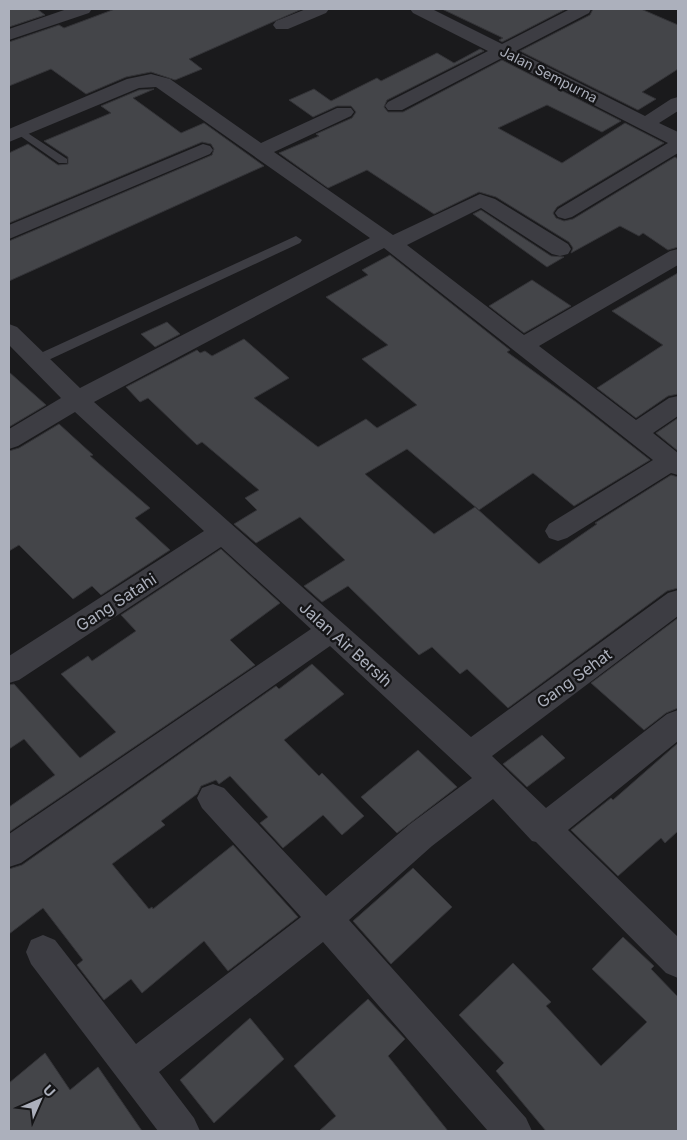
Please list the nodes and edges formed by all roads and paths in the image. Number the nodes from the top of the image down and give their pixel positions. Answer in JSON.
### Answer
{"nodes":[{"id":1,"x":83,"y":9,"type":"edge"},
{"id":2,"x":320,"y":9,"type":"edge"},
{"id":3,"x":419,"y":9,"type":"edge"},
{"id":4,"x":583,"y":9,"type":"edge"},
{"id":5,"x":282,"y":25,"type":"dead end"},
{"id":6,"x":9,"y":35,"type":"edge"},
{"id":7,"x":502,"y":51,"type":"junction"},
{"id":8,"x":678,"y":103,"type":"edge"},
{"id":9,"x":395,"y":106,"type":"dead end"},
{"id":10,"x":344,"y":112,"type":"dead end"},
{"id":11,"x":646,"y":123,"type":"junction"},
{"id":12,"x":14,"y":133,"type":"edge"},
{"id":13,"x":678,"y":140,"type":"edge"},
{"id":14,"x":678,"y":145,"type":"edge"},
{"id":15,"x":203,"y":150,"type":"dead end"},
{"id":16,"x":260,"y":150,"type":"junction"},
{"id":17,"x":63,"y":161,"type":"dead end"},
{"id":18,"x":565,"y":213,"type":"dead end"},
{"id":19,"x":9,"y":233,"type":"edge"},
{"id":20,"x":296,"y":240,"type":"dead end"},
{"id":21,"x":388,"y":241,"type":"junction"},
{"id":22,"x":560,"y":249,"type":"dead end"},
{"id":23,"x":678,"y":256,"type":"edge"},
{"id":24,"x":9,"y":332,"type":"edge"},
{"id":25,"x":524,"y":345,"type":"junction"},
{"id":26,"x":37,"y":360,"type":"junction"},
{"id":27,"x":77,"y":400,"type":"junction"},
{"id":28,"x":678,"y":404,"type":"edge"},
{"id":29,"x":636,"y":433,"type":"junction"},
{"id":30,"x":9,"y":440,"type":"edge"},
{"id":31,"x":675,"y":463,"type":"edge"},
{"id":32,"x":558,"y":531,"type":"dead end"},
{"id":33,"x":223,"y":532,"type":"junction"},
{"id":34,"x":678,"y":601,"type":"edge"},
{"id":35,"x":331,"y":630,"type":"junction"},
{"id":36,"x":9,"y":672,"type":"edge"},
{"id":37,"x":678,"y":723,"type":"edge"},
{"id":38,"x":470,"y":755,"type":"junction"},
{"id":39,"x":493,"y":780,"type":"junction"},
{"id":40,"x":214,"y":798,"type":"dead end"},
{"id":41,"x":543,"y":830,"type":"junction"},
{"id":42,"x":9,"y":852,"type":"edge"},
{"id":43,"x":324,"y":919,"type":"junction"},
{"id":44,"x":43,"y":952,"type":"dead end"},
{"id":45,"x":678,"y":962,"type":"edge"},
{"id":46,"x":133,"y":1070,"type":"junction"},
{"id":47,"x":181,"y":1131,"type":"edge"},
{"id":48,"x":513,"y":1131,"type":"edge"}],
"edges":[{"from":1,"to":6,"type":"street"},
{"from":2,"to":5,"type":"street"},
{"from":3,"to":7,"type":"street","name":"Jalan Sempurna"},
{"from":4,"to":7,"type":"street"},
{"from":7,"to":9,"type":"street"},
{"from":7,"to":11,"type":"street","name":"Jalan Sempurna"},
{"from":8,"to":11,"type":"street"},
{"from":10,"to":16,"type":"street"},
{"from":11,"to":13,"type":"street","name":"Jalan Sempurna"},
{"from":12,"to":16,"type":"street"},
{"from":12,"to":17,"type":"lane"},
{"from":14,"to":18,"type":"street"},
{"from":15,"to":19,"type":"street"},
{"from":16,"to":21,"type":"street"},
{"from":20,"to":26,"type":"lane"},
{"from":21,"to":22,"type":"street"},
{"from":21,"to":25,"type":"street"},
{"from":21,"to":27,"type":"street"},
{"from":23,"to":25,"type":"street"},
{"from":24,"to":26,"type":"street","name":"Jalan Air Bersih"},
{"from":25,"to":29,"type":"street"},
{"from":26,"to":27,"type":"street","name":"Jalan Air Bersih"},
{"from":27,"to":30,"type":"street"},
{"from":27,"to":33,"type":"street","name":"Jalan Air Bersih"},
{"from":28,"to":29,"type":"street"},
{"from":29,"to":31,"type":"street"},
{"from":31,"to":32,"type":"street"},
{"from":33,"to":35,"type":"street","name":"Jalan Air Bersih"},
{"from":33,"to":36,"type":"street","name":"Gang Satahi"},
{"from":34,"to":38,"type":"street","name":"Gang Sehat"},
{"from":35,"to":38,"type":"street","name":"Jalan Air Bersih"},
{"from":35,"to":42,"type":"street"},
{"from":37,"to":41,"type":"street"},
{"from":38,"to":39,"type":"street","name":"Jalan Air Bersih"},
{"from":39,"to":41,"type":"street","name":"Jalan Air Bersih"},
{"from":39,"to":43,"type":"street"},
{"from":40,"to":43,"type":"street"},
{"from":41,"to":45,"type":"street","name":"Jalan Air Bersih"},
{"from":43,"to":46,"type":"street"},
{"from":43,"to":48,"type":"street"},
{"from":44,"to":46,"type":"street"},
{"from":46,"to":47,"type":"street"}]}
